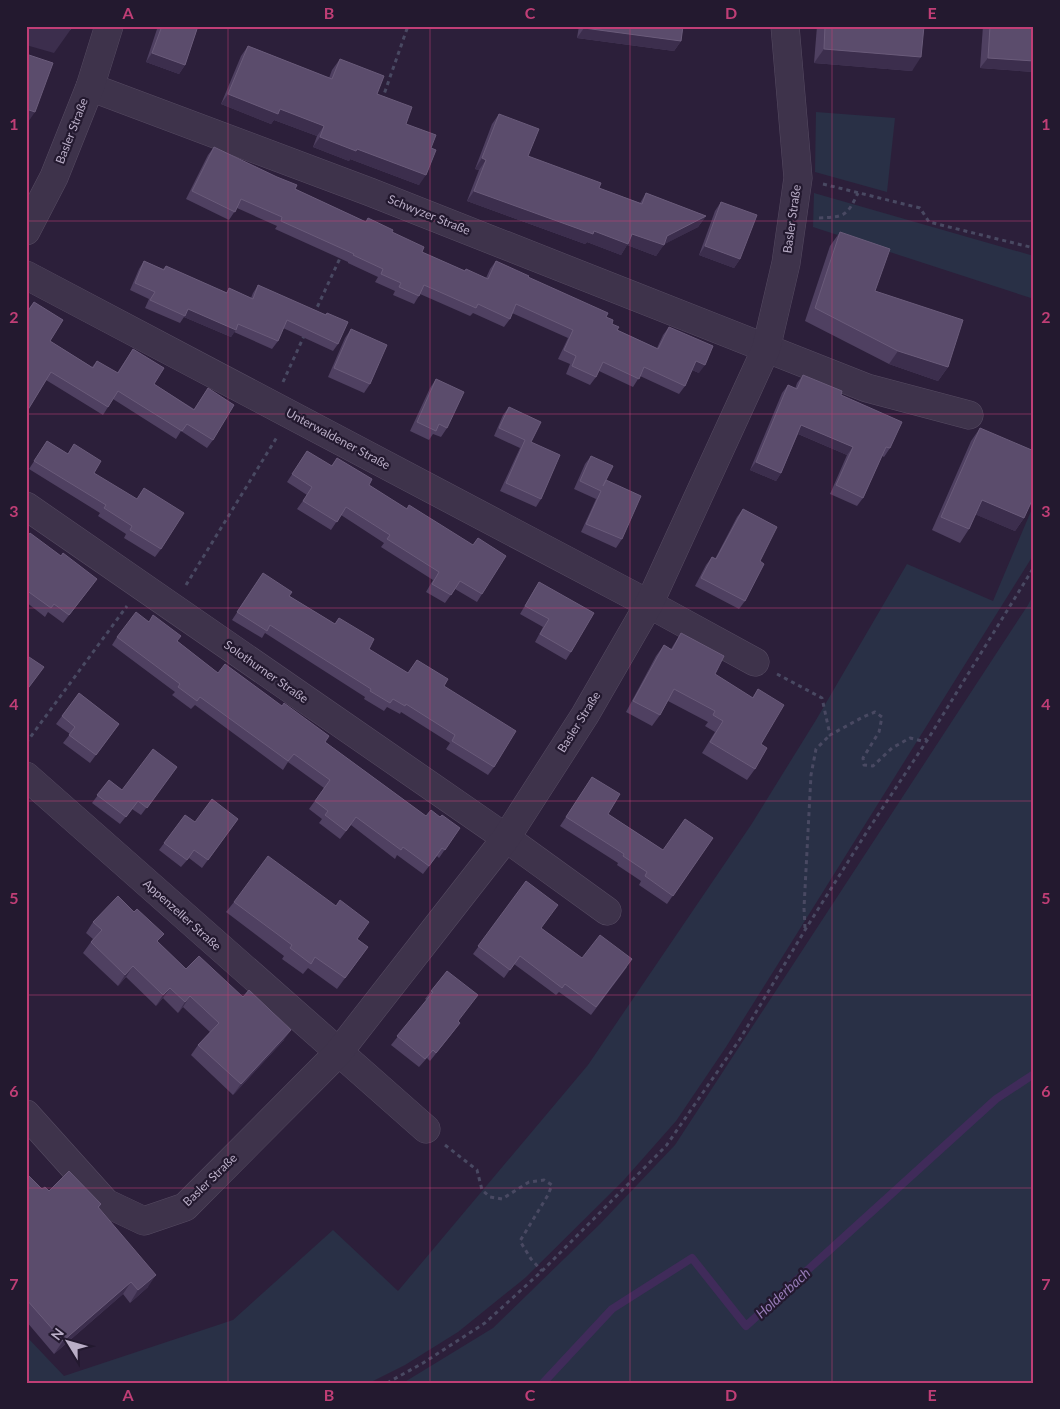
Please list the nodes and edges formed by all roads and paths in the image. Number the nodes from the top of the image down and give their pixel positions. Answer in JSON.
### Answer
{"nodes":[{"id":1,"x":109,"y":26,"type":"edge"},
{"id":2,"x":408,"y":26,"type":"edge"},
{"id":3,"x":785,"y":26,"type":"edge"},
{"id":4,"x":90,"y":87,"type":"junction"},
{"id":5,"x":382,"y":101,"type":"edge"},
{"id":6,"x":798,"y":178,"type":"junction"},
{"id":7,"x":858,"y":193,"type":"junction"},
{"id":8,"x":793,"y":214,"type":"junction"},
{"id":9,"x":26,"y":231,"type":"edge"},
{"id":10,"x":1034,"y":248,"type":"edge"},
{"id":11,"x":342,"y":254,"type":"edge"},
{"id":12,"x":26,"y":275,"type":"edge"},
{"id":13,"x":313,"y":317,"type":"edge"},
{"id":14,"x":305,"y":334,"type":"edge"},
{"id":15,"x":766,"y":349,"type":"junction"},
{"id":16,"x":282,"y":410,"type":"junction"},
{"id":17,"x":969,"y":415,"type":"dead end"},
{"id":18,"x":26,"y":506,"type":"edge"},
{"id":19,"x":1034,"y":567,"type":"edge"},
{"id":20,"x":142,"y":586,"type":"junction"},
{"id":21,"x":649,"y":604,"type":"junction"},
{"id":22,"x":172,"y":607,"type":"junction"},
{"id":23,"x":755,"y":662,"type":"joint"},
{"id":24,"x":830,"y":735,"type":"junction"},
{"id":25,"x":928,"y":739,"type":"junction"},
{"id":26,"x":26,"y":742,"type":"edge"},
{"id":27,"x":26,"y":776,"type":"edge"},
{"id":28,"x":506,"y":838,"type":"junction"},
{"id":29,"x":607,"y":911,"type":"dead end"},
{"id":30,"x":805,"y":930,"type":"junction"},
{"id":31,"x":338,"y":1053,"type":"junction"},
{"id":32,"x":26,"y":1114,"type":"edge"},
{"id":33,"x":426,"y":1129,"type":"joint"},
{"id":34,"x":542,"y":1271,"type":"junction"},
{"id":35,"x":387,"y":1383,"type":"edge"}],
"edges":[{"from":1,"to":4,"type":"street","name":"Basler Straße"},
{"from":2,"to":5,"type":"path"},
{"from":3,"to":6,"type":"street","name":"Basler Straße"},
{"from":4,"to":9,"type":"street","name":"Basler Straße"},
{"from":4,"to":15,"type":"street","name":"Schwyzer Straße"},
{"from":6,"to":7,"type":"path"},
{"from":6,"to":8,"type":"street","name":"Basler Straße"},
{"from":7,"to":8,"type":"path"},
{"from":7,"to":10,"type":"path"},
{"from":8,"to":15,"type":"street","name":"Basler Straße"},
{"from":11,"to":13,"type":"path"},
{"from":12,"to":16,"type":"street","name":"Unterwaldener Straße"},
{"from":14,"to":16,"type":"path"},
{"from":15,"to":17,"type":"street"},
{"from":15,"to":21,"type":"street","name":"Basler Straße"},
{"from":16,"to":21,"type":"street","name":"Unterwaldener Straße"},
{"from":16,"to":22,"type":"path"},
{"from":18,"to":20,"type":"street","name":"Solothurner Straße"},
{"from":19,"to":25,"type":"path"},
{"from":20,"to":22,"type":"street","name":"Solothurner Straße"},
{"from":20,"to":26,"type":"path"},
{"from":21,"to":23,"type":"street"},
{"from":21,"to":28,"type":"street","name":"Basler Straße"},
{"from":22,"to":28,"type":"street","name":"Solothurner Straße"},
{"from":23,"to":24,"type":"path"},
{"from":24,"to":25,"type":"path"},
{"from":24,"to":30,"type":"path"},
{"from":25,"to":30,"type":"path"},
{"from":27,"to":31,"type":"street","name":"Appenzeller Straße"},
{"from":28,"to":29,"type":"street"},
{"from":28,"to":31,"type":"street","name":"Basler Straße"},
{"from":30,"to":34,"type":"path"},
{"from":31,"to":32,"type":"street","name":"Basler Straße"},
{"from":31,"to":33,"type":"street"},
{"from":33,"to":34,"type":"path"},
{"from":34,"to":35,"type":"path"}]}
